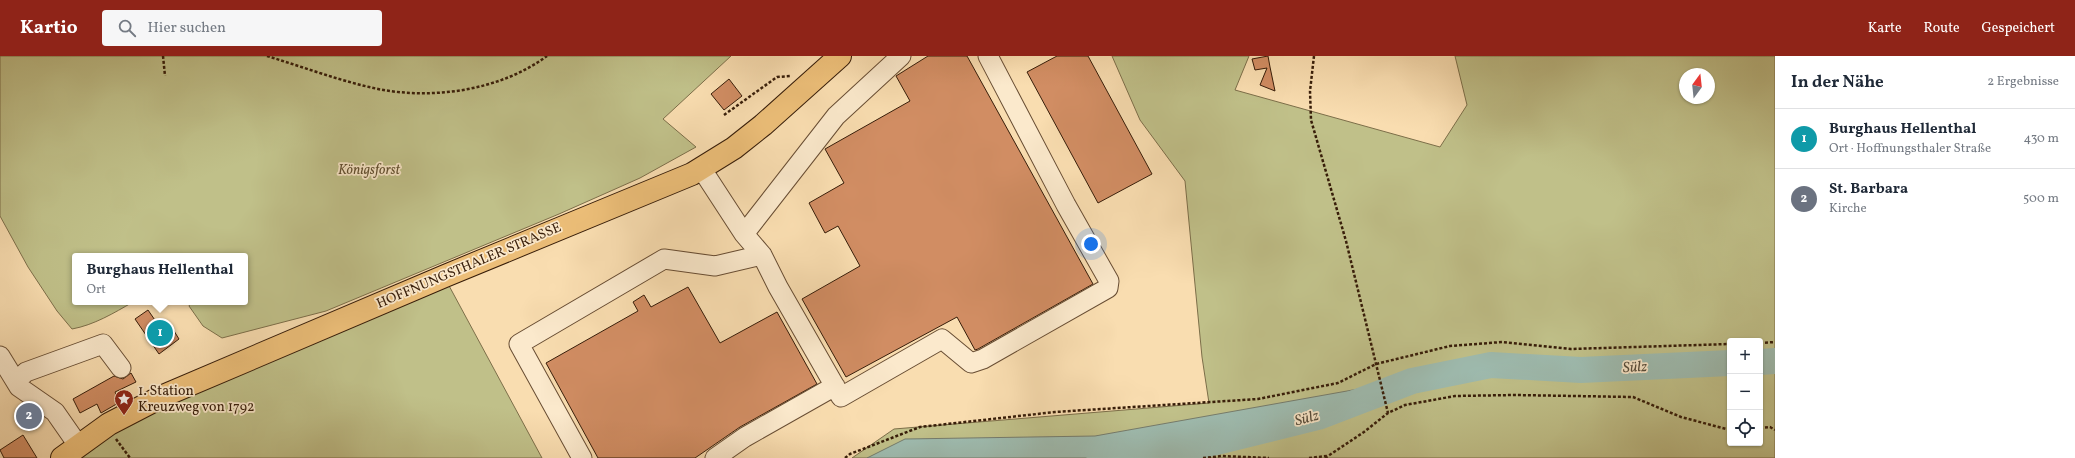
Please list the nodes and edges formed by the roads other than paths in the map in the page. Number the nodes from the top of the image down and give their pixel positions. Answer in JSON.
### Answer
{"nodes":[{"id":1,"x":840,"y":56,"type":"edge"},
{"id":2,"x":901,"y":56,"type":"edge"},
{"id":3,"x":988,"y":56,"type":"edge"},
{"id":4,"x":701,"y":168,"type":"junction"},
{"id":5,"x":744,"y":234,"type":"junction"},
{"id":6,"x":762,"y":255,"type":"junction"},
{"id":7,"x":0,"y":356,"type":"edge"},
{"id":8,"x":121,"y":368,"type":"dead end"},
{"id":9,"x":16,"y":381,"type":"junction"},
{"id":10,"x":834,"y":386,"type":"junction"},
{"id":11,"x":70,"y":451,"type":"edge"},
{"id":12,"x":582,"y":458,"type":"edge"},
{"id":13,"x":715,"y":458,"type":"edge"}],
"edges":[{"from":1,"to":4,"type":"main road","name":"HOFFNUNGSTHALER STRASSE"},
{"from":2,"to":5,"type":"lane"},
{"from":3,"to":10,"type":"lane"},
{"from":4,"to":5,"type":"lane"},
{"from":4,"to":11,"type":"main road","name":"HOFFNUNGSTHALER STRASSE"},
{"from":5,"to":6,"type":"lane"},
{"from":6,"to":10,"type":"lane"},
{"from":6,"to":12,"type":"lane"},
{"from":7,"to":9,"type":"lane"},
{"from":8,"to":9,"type":"lane"},
{"from":9,"to":11,"type":"lane"},
{"from":10,"to":13,"type":"lane"}]}
